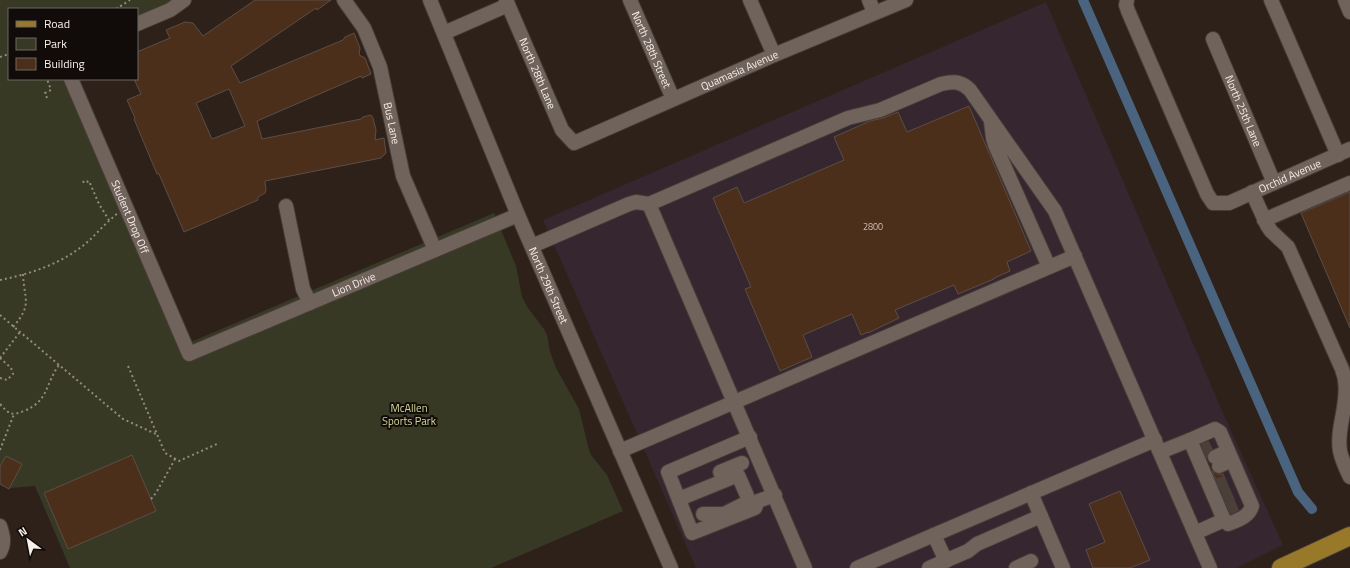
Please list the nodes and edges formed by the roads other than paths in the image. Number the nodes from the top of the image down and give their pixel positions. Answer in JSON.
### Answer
{"nodes":[{"id":1,"x":184,"y":0,"type":"edge"},
{"id":2,"x":344,"y":0,"type":"edge"},
{"id":3,"x":430,"y":0,"type":"edge"},
{"id":4,"x":630,"y":0,"type":"edge"},
{"id":5,"x":750,"y":0,"type":"edge"},
{"id":6,"x":906,"y":0,"type":"edge"},
{"id":7,"x":1127,"y":0,"type":"edge"},
{"id":8,"x":1271,"y":0,"type":"edge"},
{"id":9,"x":1345,"y":0,"type":"edge"},
{"id":10,"x":507,"y":2,"type":"edge"},
{"id":11,"x":871,"y":6,"type":"edge"},
{"id":12,"x":1350,"y":12,"type":"edge"},
{"id":13,"x":138,"y":24,"type":"edge"},
{"id":14,"x":444,"y":33,"type":"junction"},
{"id":15,"x":1213,"y":39,"type":"dead end"},
{"id":16,"x":774,"y":55,"type":"junction"},
{"id":17,"x":71,"y":80,"type":"edge"},
{"id":18,"x":673,"y":99,"type":"junction"},
{"id":19,"x":991,"y":119,"type":"junction"},
{"id":20,"x":574,"y":143,"type":"joint"},
{"id":21,"x":1344,"y":152,"type":"edge"},
{"id":22,"x":1274,"y":183,"type":"junction"},
{"id":23,"x":1350,"y":183,"type":"edge"},
{"id":24,"x":1252,"y":192,"type":"junction"},
{"id":25,"x":649,"y":204,"type":"junction"},
{"id":26,"x":286,"y":206,"type":"dead end"},
{"id":27,"x":518,"y":215,"type":"junction"},
{"id":28,"x":1264,"y":220,"type":"junction"},
{"id":29,"x":532,"y":246,"type":"junction"},
{"id":30,"x":435,"y":250,"type":"junction"},
{"id":31,"x":1075,"y":256,"type":"junction"},
{"id":32,"x":1049,"y":267,"type":"junction"},
{"id":33,"x":310,"y":303,"type":"junction"},
{"id":34,"x":189,"y":354,"type":"joint"},
{"id":35,"x":735,"y":402,"type":"junction"},
{"id":36,"x":750,"y":437,"type":"junction"},
{"id":37,"x":734,"y":444,"type":"junction"},
{"id":38,"x":1158,"y":446,"type":"junction"},
{"id":39,"x":620,"y":451,"type":"junction"},
{"id":40,"x":1210,"y":456,"type":"junction"},
{"id":41,"x":742,"y":463,"type":"junction"},
{"id":42,"x":1350,"y":477,"type":"edge"},
{"id":43,"x":1030,"y":493,"type":"junction"},
{"id":44,"x":677,"y":495,"type":"junction"},
{"id":45,"x":774,"y":495,"type":"junction"},
{"id":46,"x":1228,"y":497,"type":"junction"},
{"id":47,"x":758,"y":501,"type":"junction"},
{"id":48,"x":1041,"y":516,"type":"junction"},
{"id":49,"x":687,"y":520,"type":"junction"},
{"id":50,"x":0,"y":526,"type":"edge"},
{"id":51,"x":1195,"y":533,"type":"junction"},
{"id":52,"x":934,"y":535,"type":"junction"},
{"id":53,"x":1350,"y":536,"type":"edge"},
{"id":54,"x":0,"y":552,"type":"edge"},
{"id":55,"x":946,"y":561,"type":"junction"},
{"id":56,"x":1031,"y":561,"type":"dead end"},
{"id":57,"x":861,"y":567,"type":"edge"},
{"id":58,"x":671,"y":568,"type":"edge"},
{"id":59,"x":806,"y":568,"type":"edge"},
{"id":60,"x":929,"y":568,"type":"edge"},
{"id":61,"x":1016,"y":568,"type":"edge"},
{"id":62,"x":1063,"y":568,"type":"edge"},
{"id":63,"x":1210,"y":568,"type":"edge"},
{"id":64,"x":1281,"y":568,"type":"edge"}],
"edges":[{"from":1,"to":13,"type":"street"},
{"from":2,"to":30,"type":"street","name":"Bus Lane"},
{"from":3,"to":14,"type":"street","name":"North 29th Street"},
{"from":4,"to":18,"type":"street","name":"North 28th Street"},
{"from":5,"to":16,"type":"street"},
{"from":6,"to":11,"type":"street","name":"Quamasia Avenue"},
{"from":7,"to":24,"type":"street","name":"Orchid Avenue"},
{"from":8,"to":21,"type":"street"},
{"from":9,"to":12,"type":"street"},
{"from":10,"to":14,"type":"street"},
{"from":10,"to":20,"type":"street","name":"North 28th Lane"},
{"from":11,"to":16,"type":"street","name":"Quamasia Avenue"},
{"from":14,"to":27,"type":"street","name":"North 29th Street"},
{"from":15,"to":22,"type":"street","name":"North 25th Lane"},
{"from":16,"to":18,"type":"street","name":"Quamasia Avenue"},
{"from":17,"to":34,"type":"street","name":"Student Drop Off"},
{"from":18,"to":20,"type":"street","name":"Quamasia Avenue"},
{"from":19,"to":25,"type":"street"},
{"from":19,"to":31,"type":"street"},
{"from":19,"to":32,"type":"street"},
{"from":21,"to":22,"type":"street","name":"Orchid Avenue"},
{"from":22,"to":24,"type":"street","name":"Orchid Avenue"},
{"from":23,"to":28,"type":"street"},
{"from":24,"to":28,"type":"street"},
{"from":25,"to":29,"type":"street"},
{"from":25,"to":35,"type":"street"},
{"from":26,"to":33,"type":"street"},
{"from":27,"to":29,"type":"street","name":"North 29th Street"},
{"from":27,"to":30,"type":"street","name":"Lion Drive"},
{"from":28,"to":42,"type":"street"},
{"from":29,"to":39,"type":"street","name":"North 29th Street"},
{"from":30,"to":33,"type":"street","name":"Lion Drive"},
{"from":31,"to":32,"type":"street"},
{"from":31,"to":38,"type":"street"},
{"from":32,"to":35,"type":"street"},
{"from":33,"to":34,"type":"street","name":"Lion Drive"},
{"from":35,"to":36,"type":"street"},
{"from":35,"to":39,"type":"street"},
{"from":36,"to":37,"type":"street"},
{"from":36,"to":45,"type":"street"},
{"from":37,"to":41,"type":"street"},
{"from":37,"to":44,"type":"street"},
{"from":38,"to":40,"type":"street"},
{"from":38,"to":43,"type":"street"},
{"from":38,"to":51,"type":"street"},
{"from":39,"to":58,"type":"street","name":"North 29th Street"},
{"from":40,"to":46,"type":"street"},
{"from":40,"to":46,"type":"street"},
{"from":41,"to":44,"type":"street"},
{"from":41,"to":47,"type":"street"},
{"from":43,"to":48,"type":"street"},
{"from":43,"to":52,"type":"street"},
{"from":44,"to":49,"type":"street"},
{"from":44,"to":49,"type":"street"},
{"from":45,"to":47,"type":"street"},
{"from":45,"to":59,"type":"street"},
{"from":46,"to":51,"type":"street"},
{"from":47,"to":49,"type":"street"},
{"from":48,"to":55,"type":"street"},
{"from":48,"to":62,"type":"street"},
{"from":50,"to":54,"type":"street"},
{"from":51,"to":63,"type":"street"},
{"from":52,"to":55,"type":"street"},
{"from":52,"to":57,"type":"street"},
{"from":53,"to":64,"type":"main road"},
{"from":55,"to":60,"type":"street"},
{"from":56,"to":61,"type":"street"}]}
